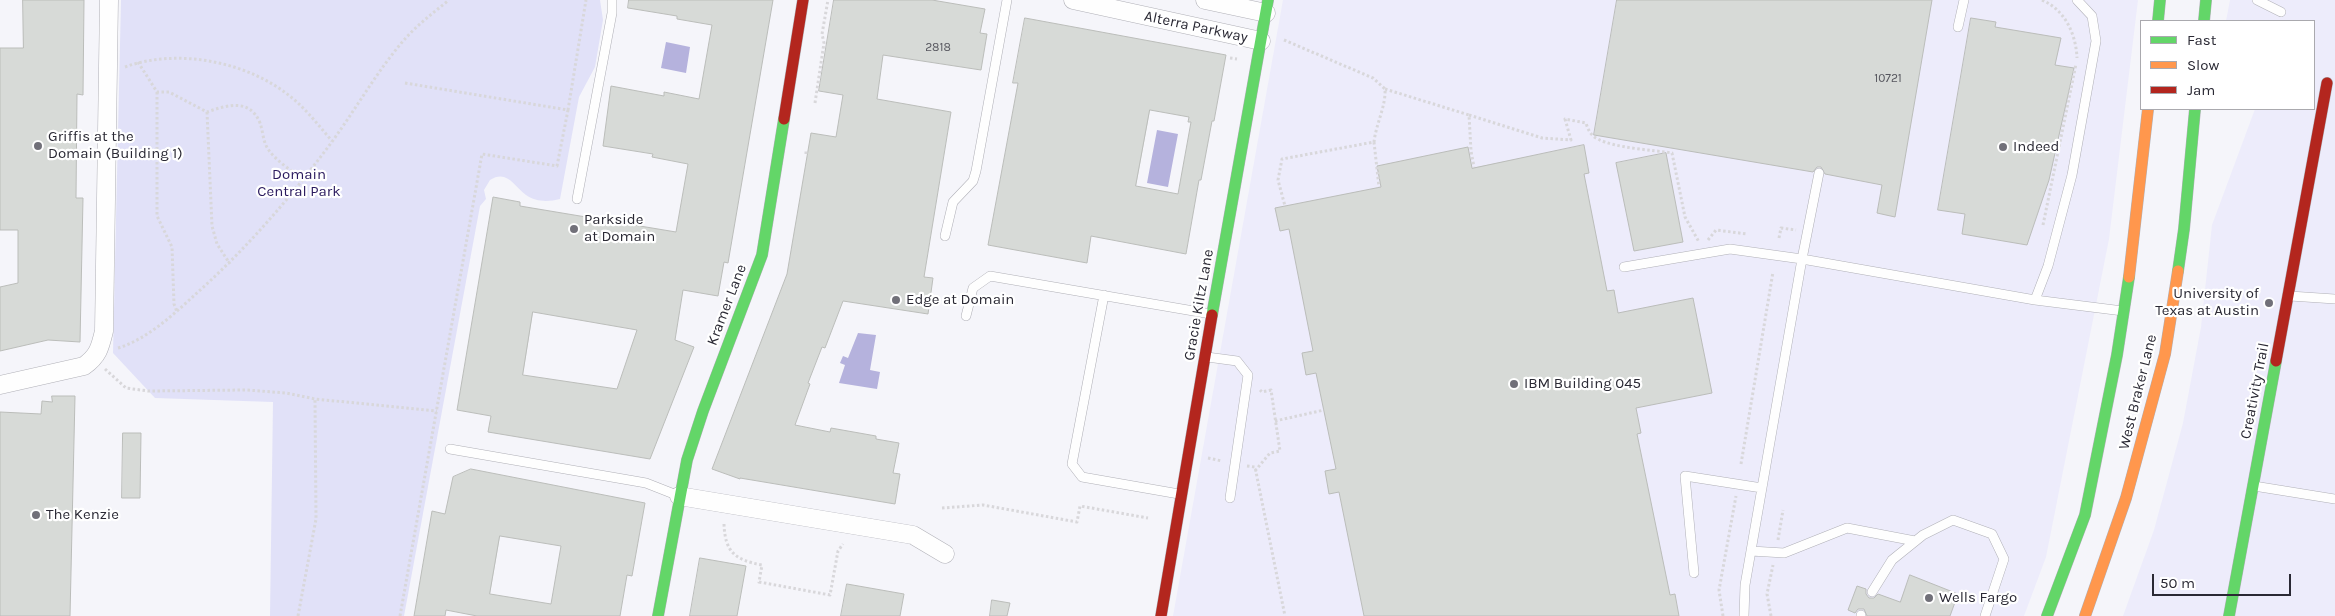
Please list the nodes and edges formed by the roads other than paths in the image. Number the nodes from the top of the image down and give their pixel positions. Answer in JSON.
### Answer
{"nodes":[{"id":1,"x":109,"y":0,"type":"edge"},
{"id":2,"x":612,"y":0,"type":"edge"},
{"id":3,"x":802,"y":0,"type":"edge"},
{"id":4,"x":1007,"y":0,"type":"edge"},
{"id":5,"x":1073,"y":0,"type":"edge"},
{"id":6,"x":1205,"y":0,"type":"edge"},
{"id":7,"x":1964,"y":0,"type":"edge"},
{"id":8,"x":2077,"y":0,"type":"edge"},
{"id":9,"x":2160,"y":0,"type":"edge"},
{"id":10,"x":2206,"y":0,"type":"edge"},
{"id":11,"x":2258,"y":0,"type":"edge"},
{"id":12,"x":1267,"y":7,"type":"edge"},
{"id":13,"x":2281,"y":12,"type":"dead end"},
{"id":14,"x":2158,"y":20,"type":"edge"},
{"id":15,"x":2204,"y":20,"type":"edge"},
{"id":16,"x":1958,"y":27,"type":"dead end"},
{"id":17,"x":1260,"y":41,"type":"junction"},
{"id":18,"x":2327,"y":83,"type":"dead end"},
{"id":19,"x":2322,"y":106,"type":"junction"},
{"id":20,"x":2335,"y":109,"type":"edge"},
{"id":21,"x":2148,"y":110,"type":"edge"},
{"id":22,"x":2195,"y":110,"type":"edge"},
{"id":23,"x":1819,"y":173,"type":"dead end"},
{"id":24,"x":576,"y":199,"type":"dead end"},
{"id":25,"x":945,"y":236,"type":"dead end"},
{"id":26,"x":1802,"y":258,"type":"junction"},
{"id":27,"x":1624,"y":267,"type":"dead end"},
{"id":28,"x":1104,"y":295,"type":"junction"},
{"id":29,"x":2288,"y":296,"type":"junction"},
{"id":30,"x":2335,"y":299,"type":"edge"},
{"id":31,"x":2035,"y":300,"type":"junction"},
{"id":32,"x":2125,"y":311,"type":"junction"},
{"id":33,"x":1213,"y":314,"type":"junction"},
{"id":34,"x":966,"y":316,"type":"dead end"},
{"id":35,"x":1206,"y":357,"type":"junction"},
{"id":36,"x":0,"y":385,"type":"edge"},
{"id":37,"x":450,"y":449,"type":"dead end"},
{"id":38,"x":2252,"y":485,"type":"junction"},
{"id":39,"x":1762,"y":488,"type":"junction"},
{"id":40,"x":1180,"y":494,"type":"junction"},
{"id":41,"x":679,"y":496,"type":"junction"},
{"id":42,"x":1230,"y":498,"type":"dead end"},
{"id":43,"x":2335,"y":499,"type":"edge"},
{"id":44,"x":1915,"y":541,"type":"junction"},
{"id":45,"x":1751,"y":551,"type":"junction"},
{"id":46,"x":945,"y":554,"type":"dead end"},
{"id":47,"x":1694,"y":573,"type":"dead end"},
{"id":48,"x":1872,"y":592,"type":"dead end"},
{"id":49,"x":658,"y":616,"type":"edge"},
{"id":50,"x":1161,"y":616,"type":"edge"},
{"id":51,"x":1744,"y":616,"type":"edge"},
{"id":52,"x":1985,"y":616,"type":"edge"},
{"id":53,"x":2048,"y":616,"type":"edge"},
{"id":54,"x":2085,"y":616,"type":"edge"},
{"id":55,"x":2229,"y":616,"type":"edge"}],
"edges":[{"from":1,"to":36,"type":"street"},
{"from":2,"to":24,"type":"lane"},
{"from":3,"to":41,"type":"street","name":"Kramer Lane"},
{"from":4,"to":25,"type":"lane"},
{"from":5,"to":17,"type":"street","name":"Alterra Parkway"},
{"from":6,"to":12,"type":"street","name":"Alterra Parkway"},
{"from":7,"to":16,"type":"lane"},
{"from":8,"to":31,"type":"lane"},
{"from":9,"to":14,"type":"street"},
{"from":10,"to":15,"type":"street"},
{"from":11,"to":13,"type":"lane"},
{"from":12,"to":17,"type":"street","name":"Gracie Kiltz Lane"},
{"from":17,"to":33,"type":"street","name":"Gracie Kiltz Lane"},
{"from":18,"to":19,"type":"street","name":"Creativity Trail"},
{"from":19,"to":20,"type":"lane"},
{"from":19,"to":29,"type":"street","name":"Creativity Trail"},
{"from":21,"to":32,"type":"street","name":"West Braker Lane"},
{"from":22,"to":54,"type":"street","name":"West Braker Lane"},
{"from":23,"to":26,"type":"lane"},
{"from":26,"to":27,"type":"lane"},
{"from":26,"to":31,"type":"lane"},
{"from":26,"to":39,"type":"lane"},
{"from":28,"to":33,"type":"lane"},
{"from":28,"to":34,"type":"lane"},
{"from":28,"to":40,"type":"lane"},
{"from":29,"to":30,"type":"lane"},
{"from":29,"to":38,"type":"street","name":"Creativity Trail"},
{"from":31,"to":32,"type":"lane"},
{"from":32,"to":53,"type":"street","name":"West Braker Lane"},
{"from":33,"to":35,"type":"street","name":"Gracie Kiltz Lane"},
{"from":35,"to":40,"type":"street","name":"Gracie Kiltz Lane"},
{"from":35,"to":42,"type":"lane"},
{"from":37,"to":41,"type":"lane"},
{"from":38,"to":43,"type":"lane"},
{"from":38,"to":55,"type":"street","name":"Creativity Trail"},
{"from":39,"to":45,"type":"lane"},
{"from":39,"to":47,"type":"lane"},
{"from":40,"to":50,"type":"street","name":"Gracie Kiltz Lane"},
{"from":41,"to":46,"type":"street"},
{"from":41,"to":49,"type":"street","name":"Kramer Lane"},
{"from":44,"to":45,"type":"lane"},
{"from":44,"to":48,"type":"lane"},
{"from":44,"to":52,"type":"lane"},
{"from":45,"to":51,"type":"lane"}]}
